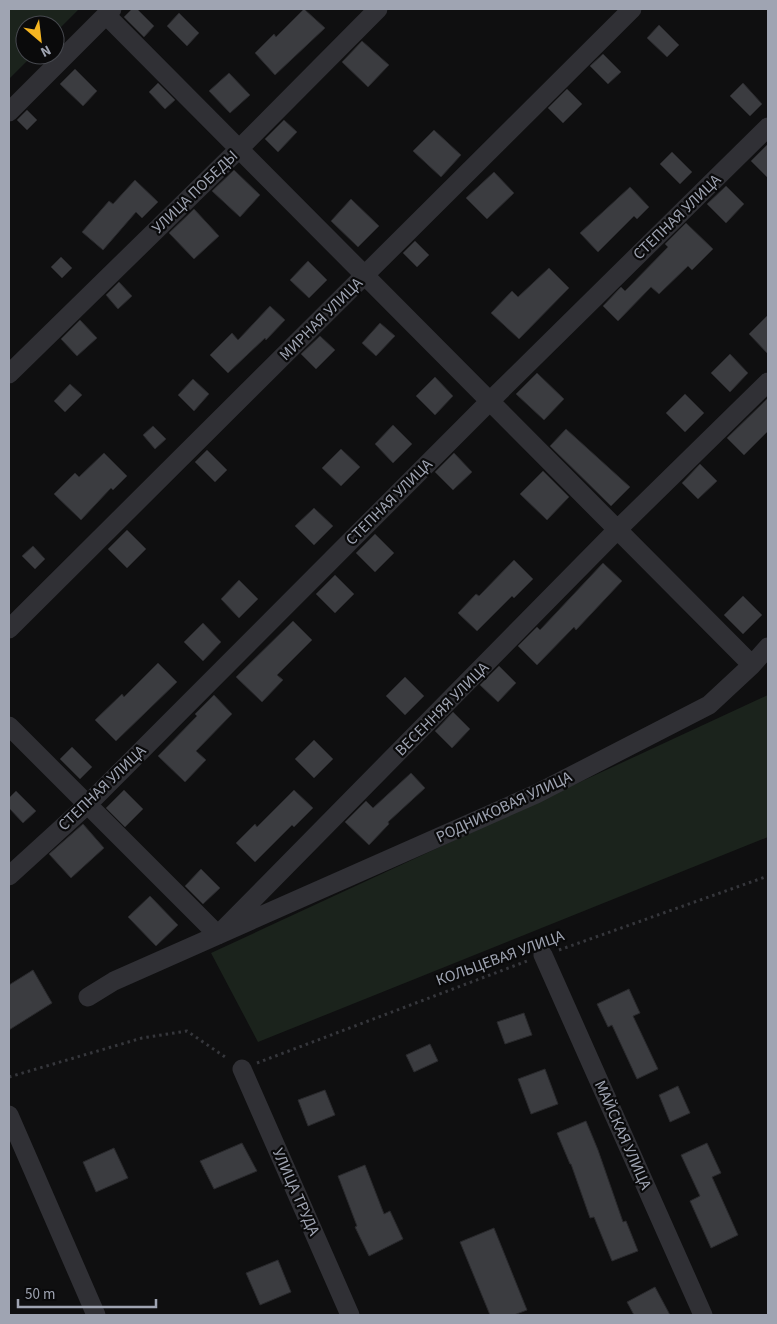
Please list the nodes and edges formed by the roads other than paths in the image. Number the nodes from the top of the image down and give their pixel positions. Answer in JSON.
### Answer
{"nodes":[{"id":1,"x":378,"y":9,"type":"edge"},
{"id":2,"x":632,"y":9,"type":"edge"},
{"id":3,"x":109,"y":12,"type":"edge"},
{"id":4,"x":9,"y":112,"type":"edge"},
{"id":5,"x":768,"y":127,"type":"edge"},
{"id":6,"x":239,"y":149,"type":"junction"},
{"id":7,"x":364,"y":276,"type":"junction"},
{"id":8,"x":9,"y":374,"type":"edge"},
{"id":9,"x":768,"y":382,"type":"edge"},
{"id":10,"x":490,"y":401,"type":"junction"},
{"id":11,"x":617,"y":530,"type":"junction"},
{"id":12,"x":9,"y":629,"type":"edge"},
{"id":13,"x":768,"y":647,"type":"edge"},
{"id":14,"x":752,"y":666,"type":"junction"},
{"id":15,"x":9,"y":726,"type":"edge"},
{"id":16,"x":88,"y":804,"type":"junction"},
{"id":17,"x":9,"y":876,"type":"edge"},
{"id":18,"x":218,"y":936,"type":"junction"},
{"id":19,"x":543,"y":955,"type":"road end"},
{"id":20,"x":88,"y":997,"type":"dead end"},
{"id":21,"x":242,"y":1069,"type":"road end"},
{"id":22,"x":9,"y":1115,"type":"edge"},
{"id":23,"x":96,"y":1315,"type":"edge"},
{"id":24,"x":350,"y":1315,"type":"edge"},
{"id":25,"x":703,"y":1315,"type":"edge"}],
"edges":[{"from":1,"to":6,"type":"street","name":"УЛИЦА ПОБЕДЫ"},
{"from":2,"to":7,"type":"street","name":"МИРНАЯ УЛИЦА"},
{"from":3,"to":4,"type":"street"},
{"from":3,"to":6,"type":"street"},
{"from":5,"to":10,"type":"street","name":"СТЕПНАЯ УЛИЦА"},
{"from":6,"to":7,"type":"street"},
{"from":6,"to":8,"type":"street","name":"УЛИЦА ПОБЕДЫ"},
{"from":7,"to":10,"type":"street"},
{"from":7,"to":12,"type":"street","name":"МИРНАЯ УЛИЦА"},
{"from":9,"to":11,"type":"street","name":"ВЕСЕННЯЯ УЛИЦА"},
{"from":10,"to":11,"type":"street"},
{"from":10,"to":16,"type":"street","name":"СТЕПНАЯ УЛИЦА"},
{"from":11,"to":14,"type":"street"},
{"from":11,"to":18,"type":"street","name":"ВЕСЕННЯЯ УЛИЦА"},
{"from":13,"to":14,"type":"street","name":"РОДНИКОВАЯ УЛИЦА"},
{"from":14,"to":18,"type":"street","name":"РОДНИКОВАЯ УЛИЦА"},
{"from":15,"to":16,"type":"street"},
{"from":16,"to":17,"type":"street","name":"СТЕПНАЯ УЛИЦА"},
{"from":16,"to":18,"type":"street"},
{"from":18,"to":20,"type":"street","name":"ВЕСЕННЯЯ УЛИЦА"},
{"from":19,"to":25,"type":"street","name":"МАЙСКАЯ УЛИЦА"},
{"from":21,"to":24,"type":"street","name":"УЛИЦА ТРУДА"},
{"from":22,"to":23,"type":"street"}]}
